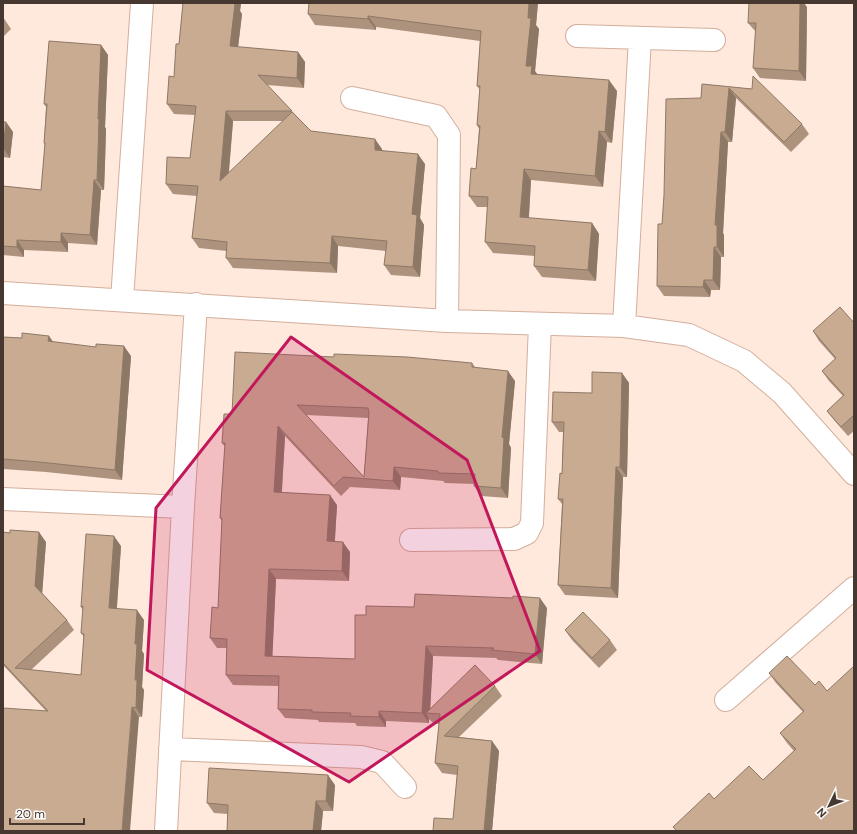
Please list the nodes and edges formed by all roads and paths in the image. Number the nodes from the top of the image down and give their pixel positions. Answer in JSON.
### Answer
{"nodes":[{"id":1,"x":142,"y":3,"type":"edge"},
{"id":2,"x":577,"y":36,"type":"dead end"},
{"id":3,"x":640,"y":38,"type":"junction"},
{"id":4,"x":714,"y":40,"type":"dead end"},
{"id":5,"x":352,"y":98,"type":"dead end"},
{"id":6,"x":3,"y":293,"type":"edge"},
{"id":7,"x":122,"y":300,"type":"junction"},
{"id":8,"x":196,"y":304,"type":"junction"},
{"id":9,"x":447,"y":321,"type":"junction"},
{"id":10,"x":540,"y":324,"type":"junction"},
{"id":11,"x":624,"y":326,"type":"junction"},
{"id":12,"x":854,"y":474,"type":"edge"},
{"id":13,"x":3,"y":499,"type":"edge"},
{"id":14,"x":183,"y":506,"type":"junction"},
{"id":15,"x":411,"y":540,"type":"dead end"},
{"id":16,"x":854,"y":588,"type":"edge"},
{"id":17,"x":726,"y":700,"type":"dead end"},
{"id":18,"x":170,"y":749,"type":"junction"},
{"id":19,"x":405,"y":787,"type":"dead end"},
{"id":20,"x":166,"y":831,"type":"edge"}],
"edges":[{"from":1,"to":7,"type":"street"},
{"from":2,"to":3,"type":"street"},
{"from":3,"to":4,"type":"street"},
{"from":3,"to":11,"type":"street"},
{"from":5,"to":9,"type":"street"},
{"from":6,"to":7,"type":"street"},
{"from":7,"to":8,"type":"street"},
{"from":8,"to":9,"type":"street"},
{"from":8,"to":14,"type":"street"},
{"from":9,"to":10,"type":"street"},
{"from":10,"to":11,"type":"street"},
{"from":10,"to":15,"type":"street"},
{"from":11,"to":12,"type":"street"},
{"from":13,"to":14,"type":"street"},
{"from":14,"to":18,"type":"street"},
{"from":16,"to":17,"type":"street"},
{"from":18,"to":19,"type":"street"},
{"from":18,"to":20,"type":"street"}]}
